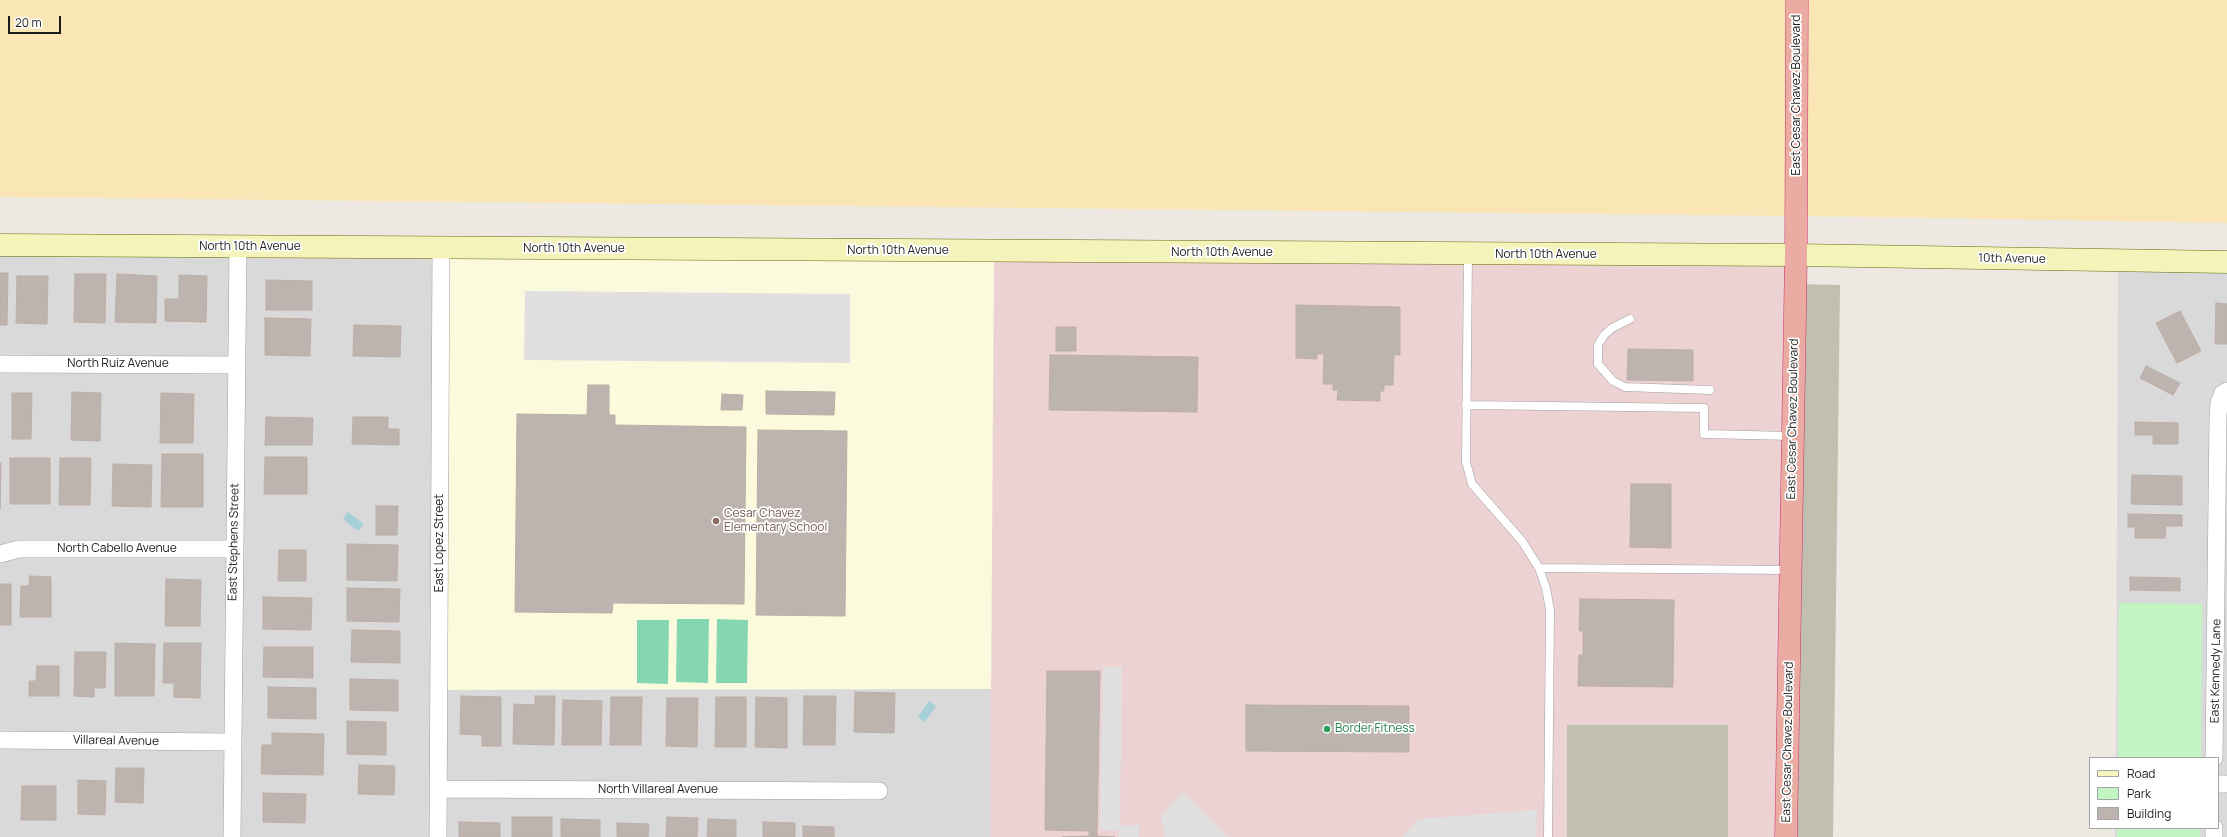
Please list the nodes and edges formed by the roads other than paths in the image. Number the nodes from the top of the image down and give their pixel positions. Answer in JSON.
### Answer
{"nodes":[{"id":1,"x":1797,"y":0,"type":"edge"},
{"id":2,"x":0,"y":246,"type":"edge"},
{"id":3,"x":238,"y":247,"type":"junction"},
{"id":4,"x":441,"y":248,"type":"junction"},
{"id":5,"x":1468,"y":255,"type":"junction"},
{"id":6,"x":1796,"y":255,"type":"junction"},
{"id":7,"x":2227,"y":262,"type":"edge"},
{"id":8,"x":1630,"y":319,"type":"dead end"},
{"id":9,"x":0,"y":364,"type":"edge"},
{"id":10,"x":236,"y":365,"type":"junction"},
{"id":11,"x":1710,"y":390,"type":"dead end"},
{"id":12,"x":2225,"y":392,"type":"edge"},
{"id":13,"x":1466,"y":405,"type":"junction"},
{"id":14,"x":1792,"y":436,"type":"junction"},
{"id":15,"x":234,"y":549,"type":"junction"},
{"id":16,"x":0,"y":554,"type":"edge"},
{"id":17,"x":1539,"y":568,"type":"junction"},
{"id":18,"x":1791,"y":570,"type":"junction"},
{"id":19,"x":2222,"y":585,"type":"edge"},
{"id":20,"x":0,"y":740,"type":"edge"},
{"id":21,"x":232,"y":742,"type":"junction"},
{"id":22,"x":2214,"y":757,"type":"edge"},
{"id":23,"x":438,"y":789,"type":"junction"},
{"id":24,"x":879,"y":791,"type":"dead end"},
{"id":25,"x":232,"y":837,"type":"edge"},
{"id":26,"x":438,"y":837,"type":"edge"},
{"id":27,"x":1548,"y":837,"type":"edge"},
{"id":28,"x":1786,"y":837,"type":"edge"}],
"edges":[{"from":1,"to":6,"type":"highway","name":"East Cesar Chavez Boulevard"},
{"from":2,"to":3,"type":"main road","name":"North 10th Avenue"},
{"from":3,"to":4,"type":"main road","name":"North 10th Avenue"},
{"from":3,"to":10,"type":"street","name":"East Stephens Street"},
{"from":4,"to":5,"type":"main road","name":"North 10th Avenue"},
{"from":4,"to":23,"type":"street","name":"East Lopez Street"},
{"from":5,"to":6,"type":"main road","name":"North 10th Avenue"},
{"from":5,"to":13,"type":"lane"},
{"from":6,"to":7,"type":"main road","name":"10th Avenue"},
{"from":6,"to":14,"type":"highway","name":"East Cesar Chavez Boulevard"},
{"from":8,"to":11,"type":"lane"},
{"from":9,"to":10,"type":"street","name":"North Ruiz Avenue"},
{"from":10,"to":15,"type":"street","name":"East Stephens Street"},
{"from":12,"to":19,"type":"street","name":"East Kennedy Lane"},
{"from":13,"to":14,"type":"lane"},
{"from":13,"to":17,"type":"lane"},
{"from":14,"to":18,"type":"highway","name":"East Cesar Chavez Boulevard"},
{"from":15,"to":16,"type":"street","name":"North Cabello Avenue"},
{"from":15,"to":21,"type":"street","name":"East Stephens Street"},
{"from":17,"to":18,"type":"lane"},
{"from":17,"to":27,"type":"lane"},
{"from":18,"to":28,"type":"highway","name":"East Cesar Chavez Boulevard"},
{"from":19,"to":22,"type":"street","name":"East Kennedy Lane"},
{"from":20,"to":21,"type":"street","name":"Villareal Avenue"},
{"from":21,"to":25,"type":"street","name":"East Stephens Street"},
{"from":23,"to":24,"type":"street","name":"North Villareal Avenue"},
{"from":23,"to":26,"type":"street","name":"East Lopez Street"}]}
